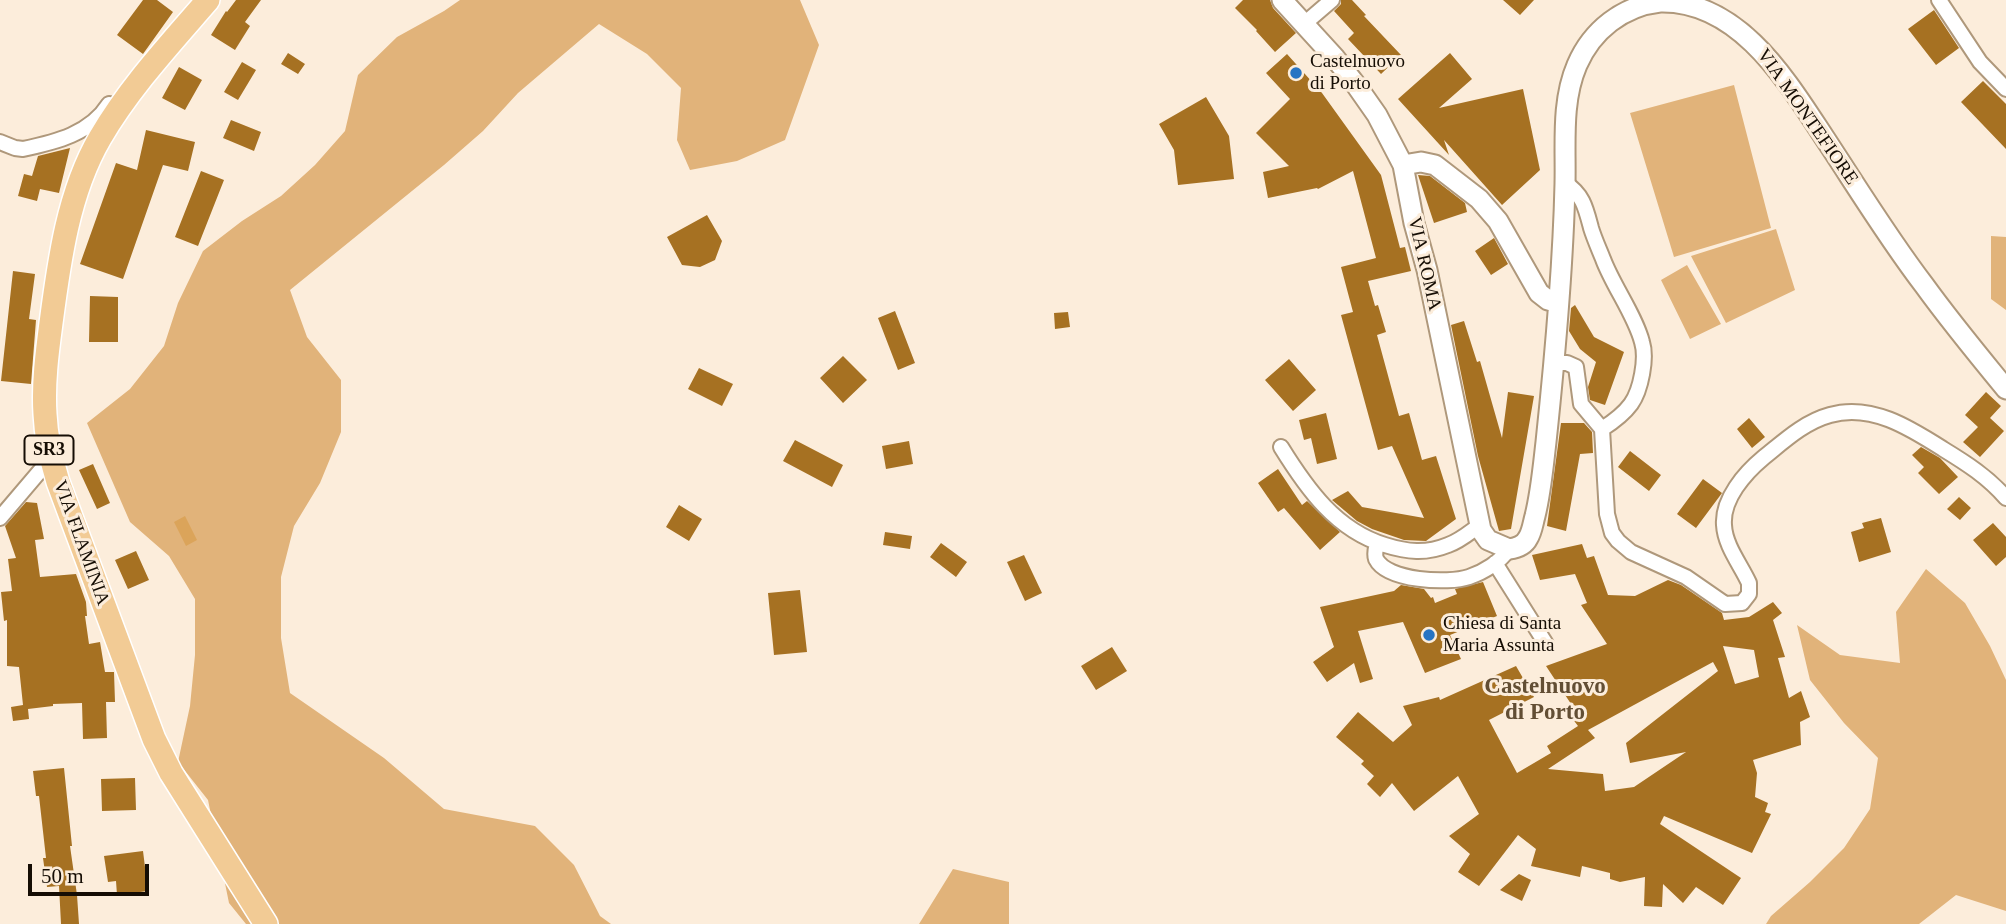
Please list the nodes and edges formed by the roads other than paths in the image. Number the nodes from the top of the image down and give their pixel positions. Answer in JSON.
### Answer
{"nodes":[{"id":1,"x":208,"y":0,"type":"edge"},
{"id":2,"x":1282,"y":0,"type":"edge"},
{"id":3,"x":1332,"y":0,"type":"edge"},
{"id":4,"x":1939,"y":0,"type":"edge"},
{"id":5,"x":1304,"y":24,"type":"junction"},
{"id":6,"x":140,"y":81,"type":"junction"},
{"id":7,"x":2006,"y":89,"type":"edge"},
{"id":8,"x":0,"y":142,"type":"edge"},
{"id":9,"x":1403,"y":165,"type":"junction"},
{"id":10,"x":1565,"y":183,"type":"junction"},
{"id":11,"x":1558,"y":303,"type":"junction"},
{"id":12,"x":1554,"y":363,"type":"junction"},
{"id":13,"x":2006,"y":389,"type":"edge"},
{"id":14,"x":1602,"y":429,"type":"junction"},
{"id":15,"x":1281,"y":447,"type":"dead end"},
{"id":16,"x":51,"y":458,"type":"junction"},
{"id":17,"x":2006,"y":498,"type":"edge"},
{"id":18,"x":0,"y":518,"type":"edge"},
{"id":19,"x":1480,"y":525,"type":"junction"},
{"id":20,"x":1377,"y":543,"type":"junction"},
{"id":21,"x":1509,"y":549,"type":"junction"},
{"id":22,"x":1495,"y":563,"type":"junction"},
{"id":23,"x":1546,"y":644,"type":"dead end"},
{"id":24,"x":266,"y":924,"type":"edge"}],
"edges":[{"from":1,"to":6,"type":"main road","name":"VIA FLAMINIA","number":"SR3"},
{"from":2,"to":5,"type":"main road","name":"VIA ROMA"},
{"from":3,"to":5,"type":"street"},
{"from":4,"to":7,"type":"street"},
{"from":5,"to":9,"type":"main road","name":"VIA ROMA"},
{"from":6,"to":8,"type":"street"},
{"from":6,"to":16,"type":"main road","name":"VIA FLAMINIA","number":"SR3"},
{"from":9,"to":11,"type":"main road"},
{"from":9,"to":19,"type":"main road","name":"VIA ROMA"},
{"from":10,"to":11,"type":"main road","name":"VIA MONTEFIORE"},
{"from":10,"to":13,"type":"main road","name":"VIA MONTEFIORE"},
{"from":10,"to":14,"type":"street"},
{"from":11,"to":12,"type":"main road","name":"VIA MONTEFIORE"},
{"from":12,"to":14,"type":"street"},
{"from":12,"to":21,"type":"main road","name":"VIA MONTEFIORE"},
{"from":14,"to":17,"type":"street"},
{"from":15,"to":20,"type":"street"},
{"from":16,"to":18,"type":"street"},
{"from":16,"to":24,"type":"main road","name":"VIA FLAMINIA","number":"SR3"},
{"from":19,"to":20,"type":"street"},
{"from":19,"to":21,"type":"main road"},
{"from":20,"to":22,"type":"street"},
{"from":21,"to":22,"type":"street"},
{"from":22,"to":23,"type":"street"}]}
